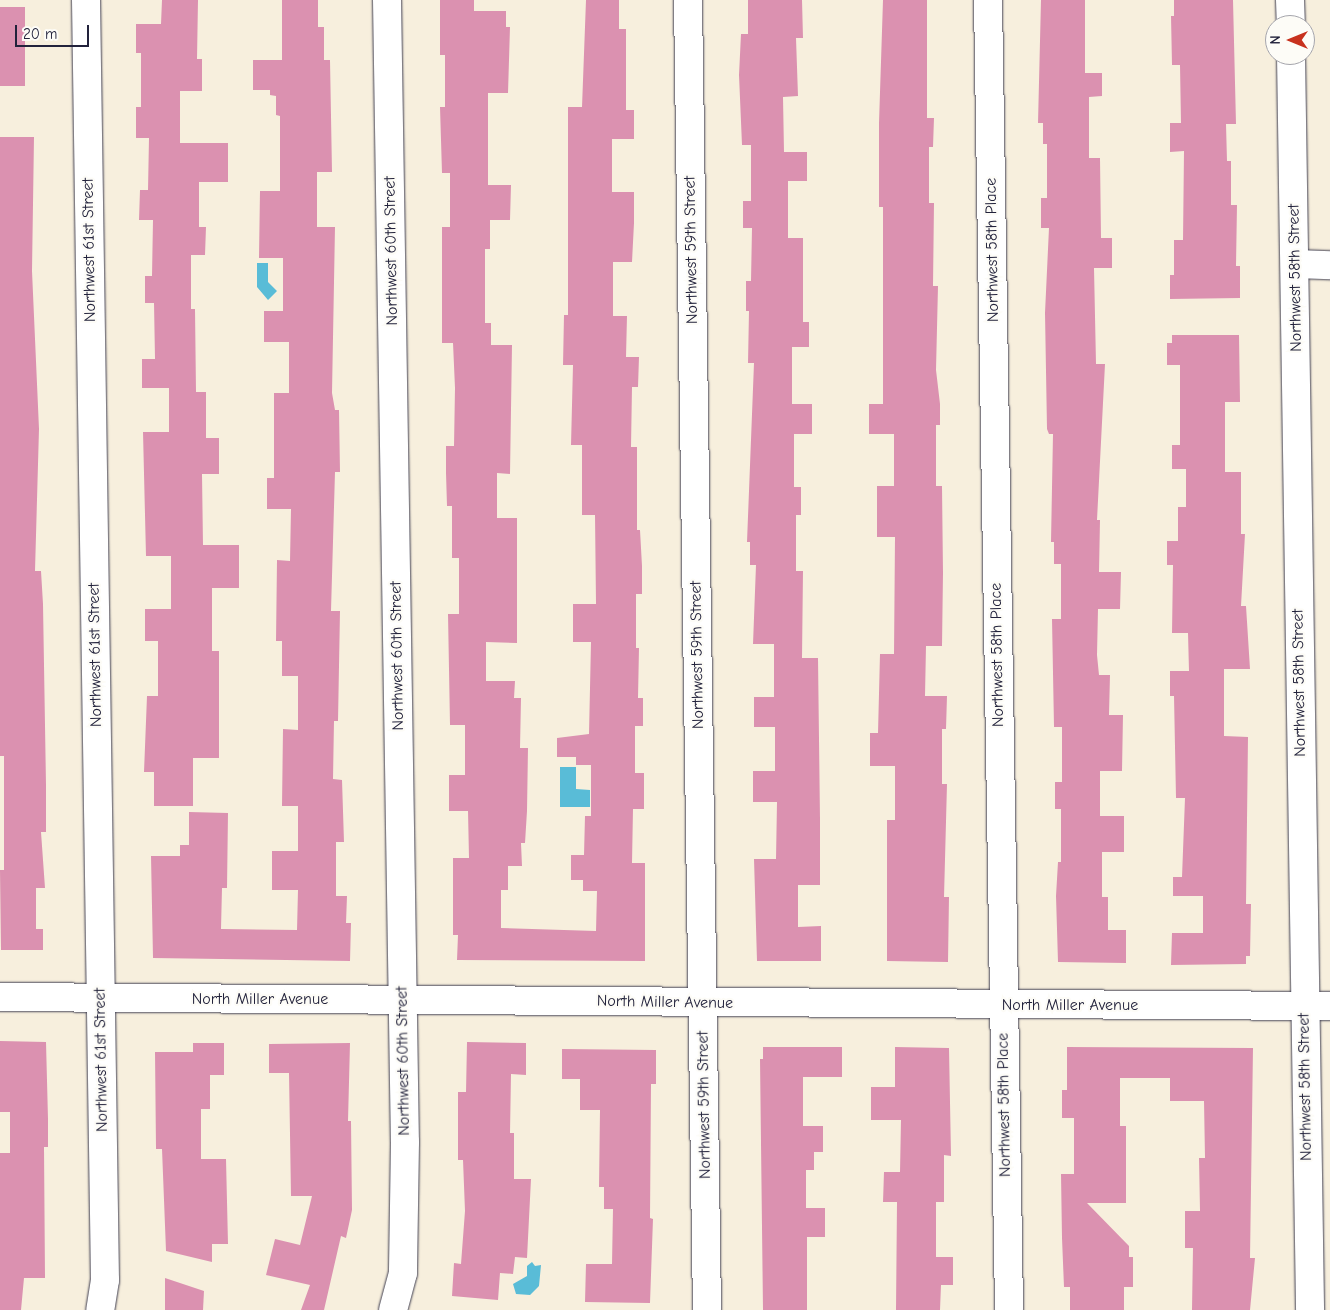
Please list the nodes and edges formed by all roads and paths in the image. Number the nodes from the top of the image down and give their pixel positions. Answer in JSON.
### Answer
{"nodes":[{"id":1,"x":86,"y":0,"type":"edge"},
{"id":2,"x":388,"y":0,"type":"edge"},
{"id":3,"x":688,"y":0,"type":"edge"},
{"id":4,"x":988,"y":0,"type":"edge"},
{"id":5,"x":1290,"y":0,"type":"edge"},
{"id":6,"x":1291,"y":15,"type":"edge"},
{"id":7,"x":1291,"y":65,"type":"edge"},
{"id":8,"x":1295,"y":264,"type":"junction"},
{"id":9,"x":1330,"y":265,"type":"edge"},
{"id":10,"x":0,"y":997,"type":"edge"},
{"id":11,"x":100,"y":999,"type":"junction"},
{"id":12,"x":401,"y":1000,"type":"junction"},
{"id":13,"x":702,"y":1003,"type":"junction"},
{"id":14,"x":1002,"y":1004,"type":"junction"},
{"id":15,"x":1303,"y":1006,"type":"junction"},
{"id":16,"x":1330,"y":1006,"type":"edge"},
{"id":17,"x":100,"y":1310,"type":"edge"},
{"id":18,"x":393,"y":1310,"type":"edge"},
{"id":19,"x":708,"y":1310,"type":"edge"},
{"id":20,"x":1009,"y":1310,"type":"edge"},
{"id":21,"x":1310,"y":1310,"type":"edge"}],
"edges":[{"from":1,"to":11,"type":"street","name":"Northwest 61st Street"},
{"from":2,"to":12,"type":"street","name":"Northwest 60th Street"},
{"from":3,"to":13,"type":"street","name":"Northwest 59th Street"},
{"from":4,"to":14,"type":"street","name":"Northwest 58th Place"},
{"from":5,"to":6,"type":"street"},
{"from":7,"to":8,"type":"street","name":"Northwest 58th Street"},
{"from":8,"to":9,"type":"street"},
{"from":8,"to":15,"type":"street","name":"Northwest 58th Street"},
{"from":10,"to":11,"type":"street","name":"North Miller Avenue"},
{"from":11,"to":12,"type":"street","name":"North Miller Avenue"},
{"from":11,"to":17,"type":"street","name":"Northwest 61st Street"},
{"from":12,"to":13,"type":"street","name":"North Miller Avenue"},
{"from":12,"to":18,"type":"street","name":"Northwest 60th Street"},
{"from":13,"to":14,"type":"street","name":"North Miller Avenue"},
{"from":13,"to":19,"type":"street","name":"Northwest 59th Street"},
{"from":14,"to":15,"type":"street","name":"North Miller Avenue"},
{"from":14,"to":20,"type":"street","name":"Northwest 58th Place"},
{"from":15,"to":16,"type":"street","name":"North Miller Avenue"},
{"from":15,"to":21,"type":"street","name":"Northwest 58th Street"}]}
